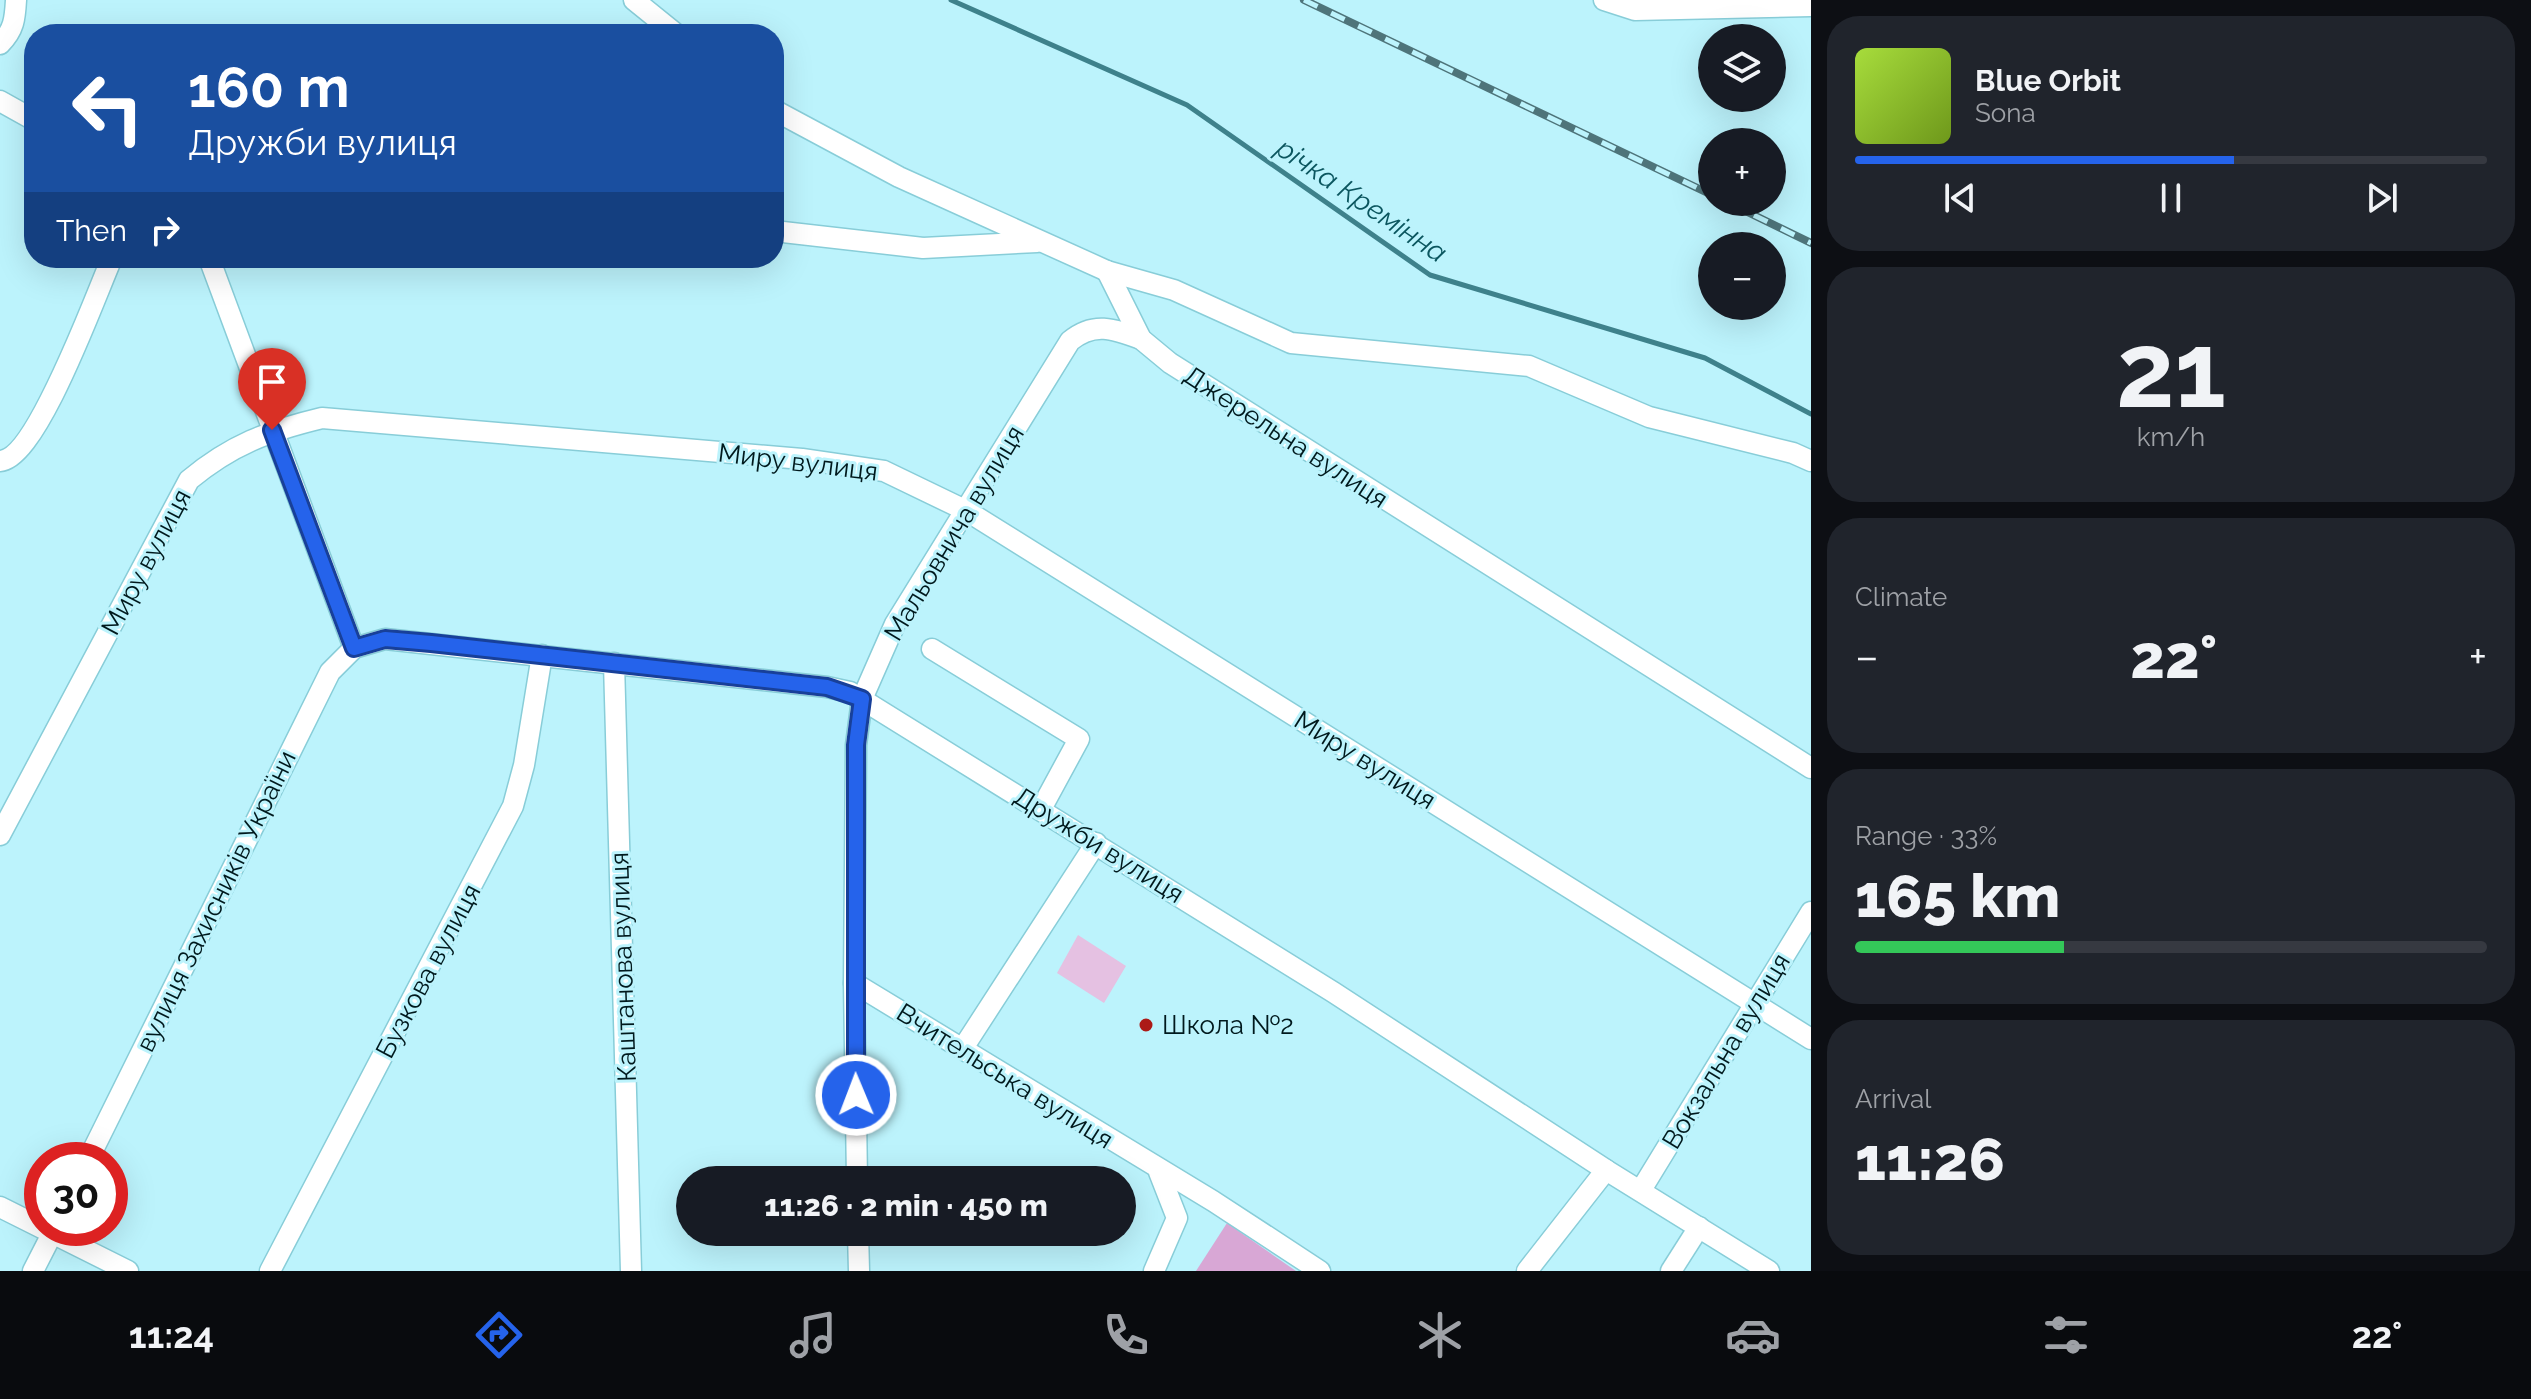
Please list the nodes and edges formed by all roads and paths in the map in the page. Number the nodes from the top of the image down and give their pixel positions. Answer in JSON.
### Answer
{"nodes":[{"id":1,"x":16,"y":0,"type":"edge"},
{"id":2,"x":634,"y":0,"type":"edge"},
{"id":3,"x":1604,"y":0,"type":"edge"},
{"id":4,"x":1664,"y":4,"type":"edge"},
{"id":5,"x":1811,"y":6,"type":"edge"},
{"id":6,"x":664,"y":24,"type":"edge"},
{"id":7,"x":0,"y":44,"type":"edge"},
{"id":8,"x":0,"y":101,"type":"edge"},
{"id":9,"x":24,"y":114,"type":"edge"},
{"id":10,"x":784,"y":115,"type":"edge"},
{"id":11,"x":784,"y":232,"type":"edge"},
{"id":12,"x":1046,"y":242,"type":"junction"},
{"id":13,"x":108,"y":268,"type":"edge"},
{"id":14,"x":213,"y":268,"type":"edge"},
{"id":15,"x":1107,"y":271,"type":"junction"},
{"id":16,"x":1141,"y":339,"type":"junction"},
{"id":17,"x":272,"y":430,"type":"junction"},
{"id":18,"x":0,"y":461,"type":"edge"},
{"id":19,"x":1811,"y":461,"type":"edge"},
{"id":20,"x":967,"y":511,"type":"junction"},
{"id":21,"x":354,"y":648,"type":"junction"},
{"id":22,"x":932,"y":649,"type":"dead end"},
{"id":23,"x":542,"y":655,"type":"junction"},
{"id":24,"x":614,"y":663,"type":"junction"},
{"id":25,"x":862,"y":699,"type":"junction"},
{"id":26,"x":1811,"y":768,"type":"edge"},
{"id":27,"x":1041,"y":809,"type":"junction"},
{"id":28,"x":0,"y":835,"type":"edge"},
{"id":29,"x":1096,"y":843,"type":"junction"},
{"id":30,"x":1811,"y":912,"type":"edge"},
{"id":31,"x":854,"y":983,"type":"junction"},
{"id":32,"x":1755,"y":1004,"type":"junction"},
{"id":33,"x":1811,"y":1039,"type":"edge"},
{"id":34,"x":963,"y":1048,"type":"junction"},
{"id":35,"x":97,"y":1142,"type":"edge"},
{"id":36,"x":857,"y":1166,"type":"edge"},
{"id":37,"x":1606,"y":1170,"type":"junction"},
{"id":38,"x":1159,"y":1172,"type":"junction"},
{"id":39,"x":1641,"y":1190,"type":"junction"},
{"id":40,"x":0,"y":1207,"type":"edge"},
{"id":41,"x":24,"y":1217,"type":"edge"},
{"id":42,"x":1699,"y":1227,"type":"junction"},
{"id":43,"x":45,"y":1246,"type":"edge"},
{"id":44,"x":82,"y":1246,"type":"edge"},
{"id":45,"x":858,"y":1246,"type":"edge"},
{"id":46,"x":33,"y":1271,"type":"edge"},
{"id":47,"x":128,"y":1271,"type":"edge"},
{"id":48,"x":270,"y":1271,"type":"edge"},
{"id":49,"x":631,"y":1271,"type":"edge"},
{"id":50,"x":859,"y":1271,"type":"edge"},
{"id":51,"x":1154,"y":1271,"type":"edge"},
{"id":52,"x":1320,"y":1271,"type":"edge"},
{"id":53,"x":1527,"y":1271,"type":"edge"},
{"id":54,"x":1671,"y":1271,"type":"edge"},
{"id":55,"x":1769,"y":1271,"type":"edge"}],
"edges":[{"from":1,"to":7,"type":"street"},
{"from":2,"to":6,"type":"street"},
{"from":3,"to":4,"type":"street"},
{"from":4,"to":5,"type":"street"},
{"from":8,"to":9,"type":"street"},
{"from":10,"to":12,"type":"street"},
{"from":11,"to":12,"type":"street"},
{"from":12,"to":15,"type":"street"},
{"from":13,"to":18,"type":"street"},
{"from":14,"to":17,"type":"street"},
{"from":15,"to":16,"type":"street","name":"Джерельна вулиця"},
{"from":15,"to":19,"type":"street"},
{"from":16,"to":20,"type":"street","name":"Мальовнича вулиця"},
{"from":16,"to":26,"type":"street","name":"Джерельна вулиця"},
{"from":17,"to":20,"type":"street","name":"Миру вулиця"},
{"from":17,"to":21,"type":"street"},
{"from":17,"to":28,"type":"street","name":"Миру вулиця"},
{"from":20,"to":25,"type":"street","name":"Мальовнича вулиця"},
{"from":20,"to":32,"type":"street","name":"Миру вулиця"},
{"from":21,"to":23,"type":"street","name":"Дружби вулиця"},
{"from":21,"to":35,"type":"street","name":"вулиця Захисників України"},
{"from":22,"to":27,"type":"street"},
{"from":23,"to":24,"type":"street","name":"Дружби вулиця"},
{"from":23,"to":48,"type":"street","name":"Бузкова вулиця"},
{"from":24,"to":25,"type":"street","name":"Дружби вулиця"},
{"from":24,"to":49,"type":"street","name":"Каштанова вулиця"},
{"from":25,"to":27,"type":"street","name":"Дружби вулиця"},
{"from":25,"to":31,"type":"street","name":"Мальовнича вулиця"},
{"from":27,"to":29,"type":"street","name":"Дружби вулиця"},
{"from":29,"to":34,"type":"street"},
{"from":29,"to":37,"type":"street","name":"Дружби вулиця"},
{"from":30,"to":32,"type":"street","name":"Вокзальна вулиця"},
{"from":31,"to":34,"type":"street","name":"Вчительська вулиця"},
{"from":31,"to":36,"type":"street","name":"Мальовнича вулиця"},
{"from":32,"to":33,"type":"street","name":"Миру вулиця"},
{"from":32,"to":39,"type":"street","name":"Вокзальна вулиця"},
{"from":34,"to":38,"type":"street","name":"Вчительська вулиця"},
{"from":37,"to":39,"type":"street","name":"Дружби вулиця"},
{"from":37,"to":53,"type":"street"},
{"from":38,"to":51,"type":"street"},
{"from":38,"to":52,"type":"street","name":"Вчительська вулиця"},
{"from":39,"to":42,"type":"street","name":"Дружби вулиця"},
{"from":40,"to":41,"type":"street"},
{"from":42,"to":54,"type":"street"},
{"from":42,"to":55,"type":"street","name":"Дружби вулиця"},
{"from":43,"to":46,"type":"street"},
{"from":44,"to":47,"type":"street"},
{"from":45,"to":50,"type":"street"}]}
